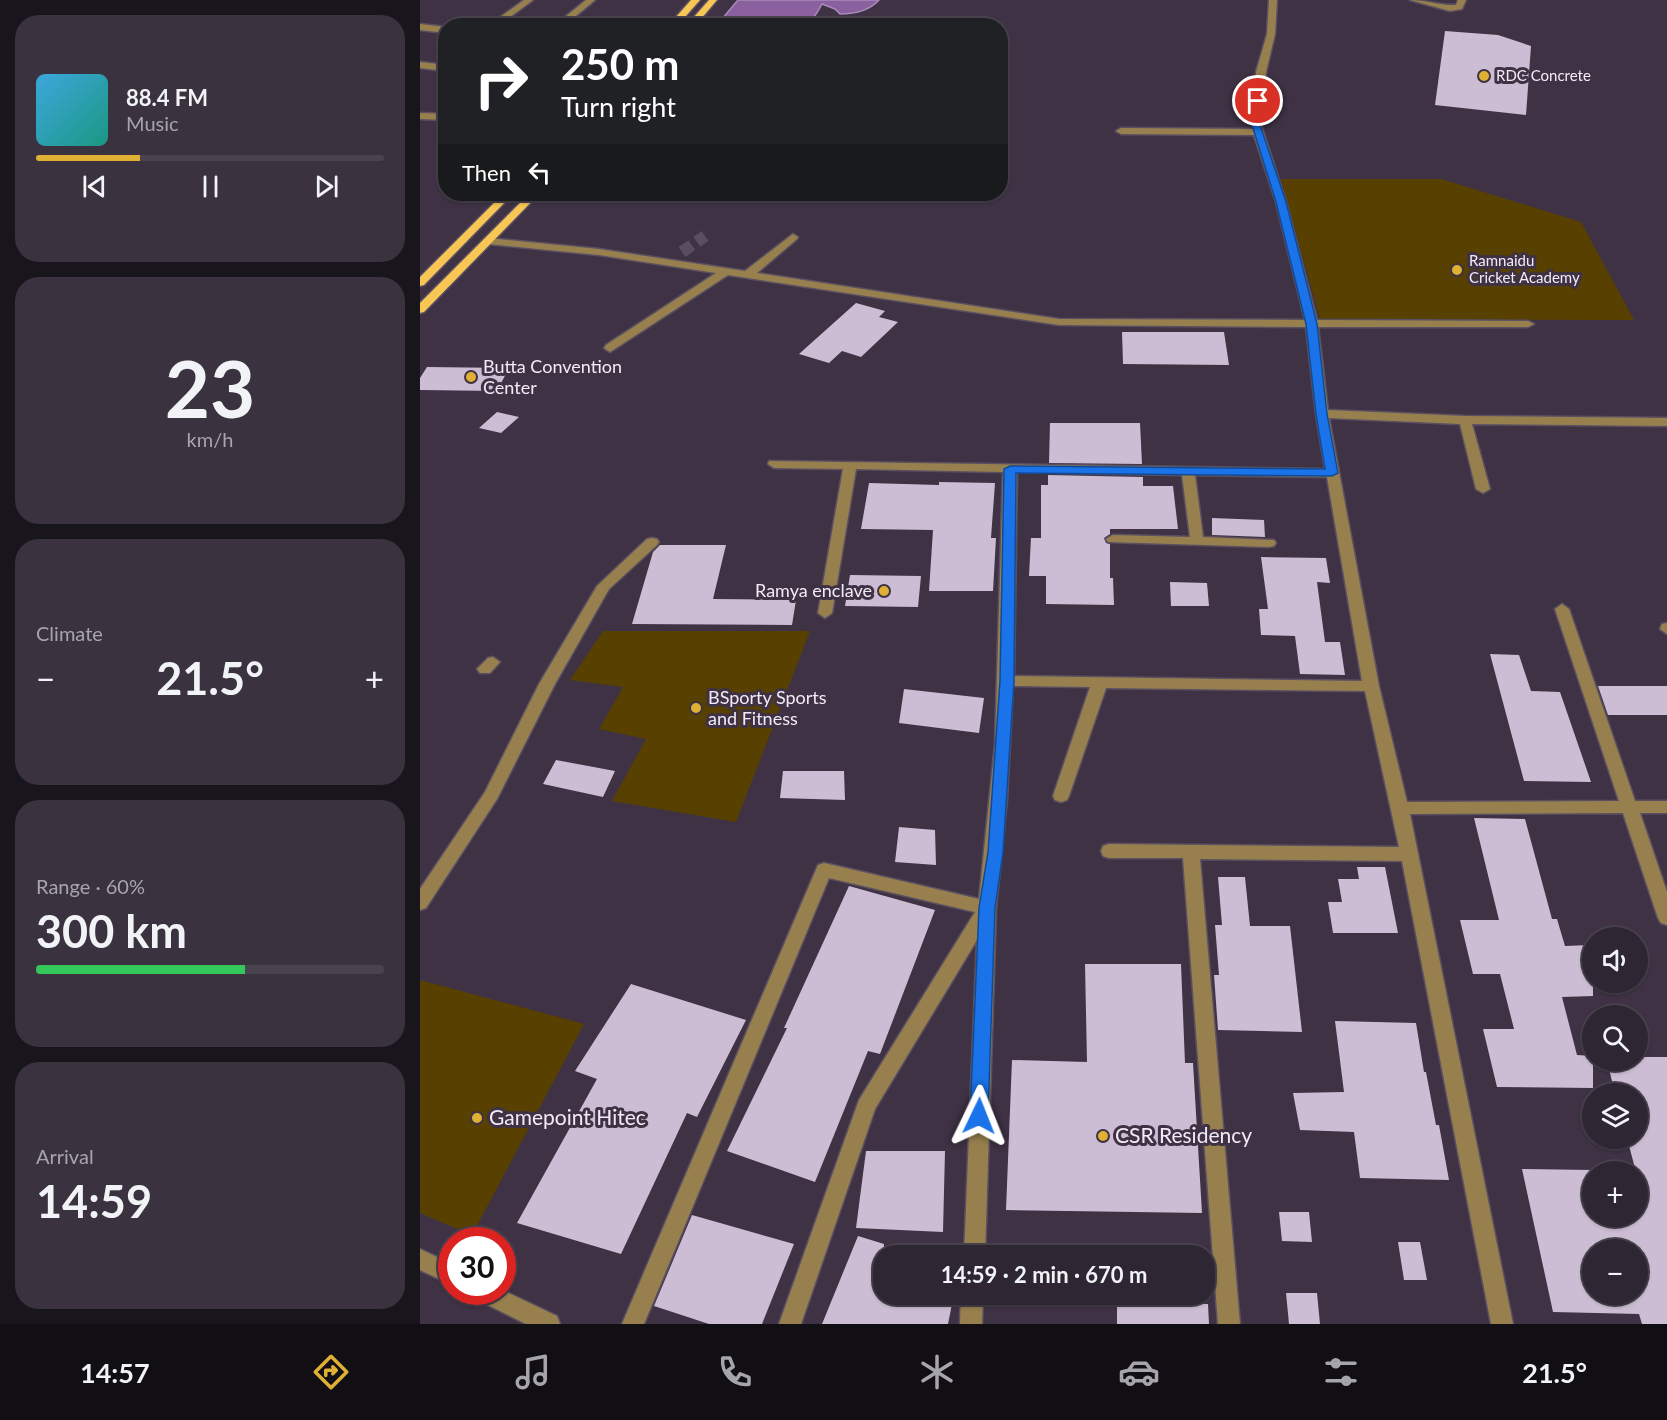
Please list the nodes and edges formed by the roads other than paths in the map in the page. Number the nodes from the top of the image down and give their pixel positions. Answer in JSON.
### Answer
{"nodes":[{"id":1,"x":529,"y":0,"type":"edge"},
{"id":2,"x":591,"y":0,"type":"edge"},
{"id":3,"x":696,"y":0,"type":"edge"},
{"id":4,"x":712,"y":0,"type":"edge"},
{"id":5,"x":1273,"y":0,"type":"edge"},
{"id":6,"x":1414,"y":0,"type":"edge"},
{"id":7,"x":1462,"y":0,"type":"edge"},
{"id":8,"x":503,"y":18,"type":"edge"},
{"id":9,"x":568,"y":18,"type":"edge"},
{"id":10,"x":679,"y":18,"type":"edge"},
{"id":11,"x":697,"y":18,"type":"edge"},
{"id":12,"x":420,"y":27,"type":"edge"},
{"id":13,"x":438,"y":29,"type":"edge"},
{"id":14,"x":420,"y":65,"type":"edge"},
{"id":15,"x":438,"y":67,"type":"edge"},
{"id":16,"x":420,"y":116,"type":"edge"},
{"id":17,"x":438,"y":116,"type":"edge"},
{"id":18,"x":1121,"y":131,"type":"dead end"},
{"id":19,"x":1258,"y":132,"type":"junction"},
{"id":20,"x":501,"y":201,"type":"edge"},
{"id":21,"x":527,"y":201,"type":"edge"},
{"id":22,"x":793,"y":237,"type":"dead end"},
{"id":23,"x":488,"y":241,"type":"junction"},
{"id":24,"x":682,"y":252,"type":"tunnel mouth"},
{"id":25,"x":665,"y":263,"type":"junction"},
{"id":26,"x":724,"y":273,"type":"junction"},
{"id":27,"x":746,"y":276,"type":"junction"},
{"id":28,"x":420,"y":283,"type":"edge"},
{"id":29,"x":420,"y":310,"type":"edge"},
{"id":30,"x":1312,"y":324,"type":"junction"},
{"id":31,"x":1528,"y":324,"type":"dead end"},
{"id":32,"x":610,"y":348,"type":"dead end"},
{"id":33,"x":1322,"y":414,"type":"junction"},
{"id":34,"x":1465,"y":420,"type":"junction"},
{"id":35,"x":1667,"y":422,"type":"edge"},
{"id":36,"x":774,"y":464,"type":"dead end"},
{"id":37,"x":850,"y":467,"type":"junction"},
{"id":38,"x":1010,"y":469,"type":"junction"},
{"id":39,"x":1188,"y":470,"type":"junction"},
{"id":40,"x":1332,"y":473,"type":"junction"},
{"id":41,"x":1483,"y":489,"type":"dead end"},
{"id":42,"x":1113,"y":539,"type":"dead end"},
{"id":43,"x":1197,"y":541,"type":"junction"},
{"id":44,"x":652,"y":542,"type":"dead end"},
{"id":45,"x":1269,"y":543,"type":"dead end"},
{"id":46,"x":1562,"y":609,"type":"dead end"},
{"id":47,"x":825,"y":613,"type":"dead end"},
{"id":48,"x":1007,"y":681,"type":"junction"},
{"id":49,"x":1100,"y":682,"type":"junction"},
{"id":50,"x":1371,"y":686,"type":"junction"},
{"id":51,"x":1061,"y":796,"type":"dead end"},
{"id":52,"x":1628,"y":806,"type":"junction"},
{"id":53,"x":1667,"y":807,"type":"edge"},
{"id":54,"x":1400,"y":808,"type":"junction"},
{"id":55,"x":1109,"y":851,"type":"dead end"},
{"id":56,"x":1191,"y":852,"type":"junction"},
{"id":57,"x":1409,"y":854,"type":"junction"},
{"id":58,"x":420,"y":903,"type":"edge"},
{"id":59,"x":987,"y":908,"type":"junction"},
{"id":60,"x":1667,"y":918,"type":"edge"},
{"id":61,"x":974,"y":1245,"type":"edge"},
{"id":62,"x":420,"y":1259,"type":"edge"},
{"id":63,"x":438,"y":1268,"type":"edge"},
{"id":64,"x":510,"y":1305,"type":"edge"},
{"id":65,"x":972,"y":1305,"type":"edge"},
{"id":66,"x":549,"y":1324,"type":"edge"},
{"id":67,"x":633,"y":1324,"type":"edge"},
{"id":68,"x":790,"y":1324,"type":"edge"},
{"id":69,"x":971,"y":1324,"type":"edge"},
{"id":70,"x":1228,"y":1324,"type":"edge"},
{"id":71,"x":1502,"y":1324,"type":"edge"}],
"edges":[{"from":1,"to":8,"type":"street"},
{"from":2,"to":9,"type":"street"},
{"from":3,"to":10,"type":"main road"},
{"from":4,"to":11,"type":"main road"},
{"from":5,"to":19,"type":"street"},
{"from":6,"to":7,"type":"street"},
{"from":12,"to":13,"type":"street"},
{"from":14,"to":15,"type":"street"},
{"from":16,"to":17,"type":"street"},
{"from":18,"to":19,"type":"street"},
{"from":19,"to":30,"type":"street"},
{"from":20,"to":28,"type":"main road"},
{"from":21,"to":23,"type":"main road"},
{"from":22,"to":27,"type":"street"},
{"from":23,"to":25,"type":"street"},
{"from":23,"to":29,"type":"main road"},
{"from":24,"to":25,"type":"street"},
{"from":25,"to":26,"type":"street"},
{"from":26,"to":27,"type":"street"},
{"from":26,"to":32,"type":"street"},
{"from":27,"to":30,"type":"street"},
{"from":30,"to":31,"type":"street"},
{"from":30,"to":33,"type":"street"},
{"from":33,"to":34,"type":"street"},
{"from":33,"to":40,"type":"street"},
{"from":34,"to":35,"type":"street"},
{"from":34,"to":41,"type":"street"},
{"from":36,"to":37,"type":"street"},
{"from":37,"to":38,"type":"street"},
{"from":37,"to":47,"type":"street"},
{"from":38,"to":39,"type":"street"},
{"from":38,"to":48,"type":"street"},
{"from":39,"to":40,"type":"street"},
{"from":39,"to":43,"type":"street"},
{"from":40,"to":50,"type":"street"},
{"from":42,"to":43,"type":"street"},
{"from":43,"to":45,"type":"street"},
{"from":44,"to":58,"type":"street"},
{"from":46,"to":52,"type":"street"},
{"from":48,"to":49,"type":"street"},
{"from":48,"to":59,"type":"street"},
{"from":49,"to":50,"type":"street"},
{"from":49,"to":51,"type":"street"},
{"from":50,"to":54,"type":"street"},
{"from":52,"to":53,"type":"street"},
{"from":52,"to":54,"type":"street"},
{"from":52,"to":60,"type":"street"},
{"from":54,"to":57,"type":"street"},
{"from":55,"to":56,"type":"street"},
{"from":56,"to":57,"type":"street"},
{"from":56,"to":70,"type":"street"},
{"from":57,"to":71,"type":"street"},
{"from":59,"to":61,"type":"street"},
{"from":59,"to":67,"type":"street"},
{"from":59,"to":68,"type":"street"},
{"from":62,"to":63,"type":"street"},
{"from":64,"to":66,"type":"street"},
{"from":65,"to":69,"type":"street"}]}
